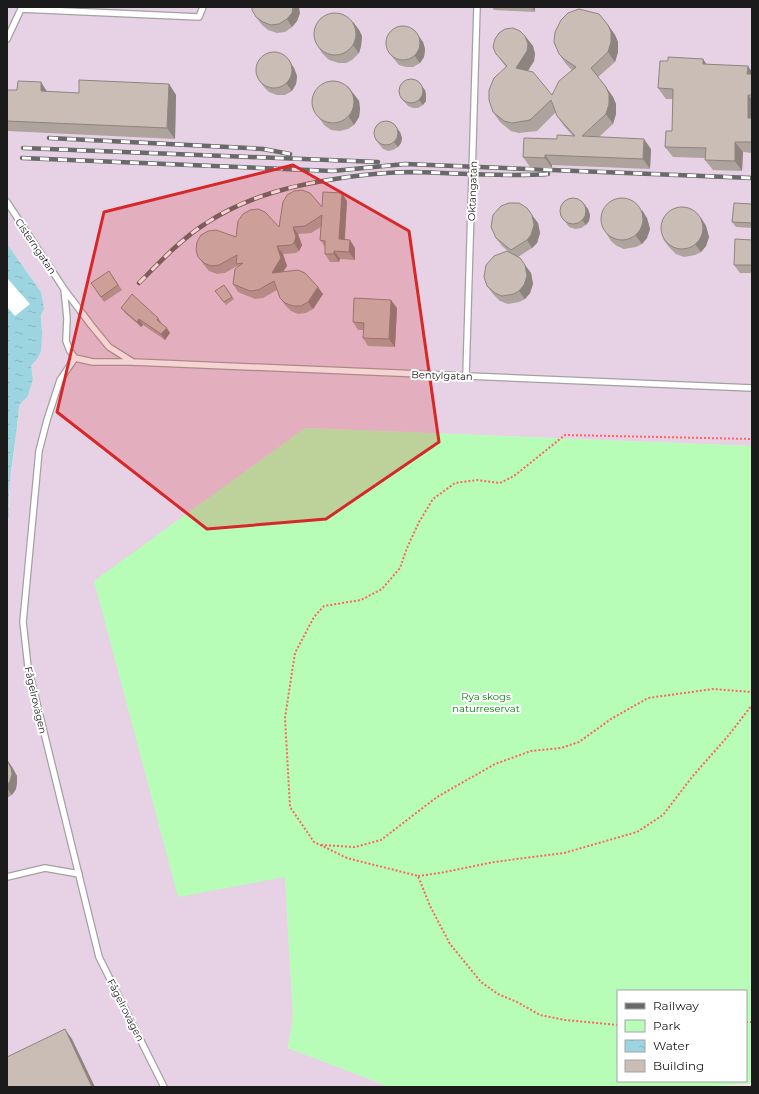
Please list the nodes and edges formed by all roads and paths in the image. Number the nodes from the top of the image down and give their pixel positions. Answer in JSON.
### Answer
{"nodes":[{"id":1,"x":203,"y":7,"type":"edge"},
{"id":2,"x":476,"y":7,"type":"edge"},
{"id":3,"x":7,"y":39,"type":"edge"},
{"id":4,"x":7,"y":202,"type":"edge"},
{"id":5,"x":64,"y":289,"type":"junction"},
{"id":6,"x":75,"y":358,"type":"junction"},
{"id":7,"x":133,"y":362,"type":"junction"},
{"id":8,"x":466,"y":376,"type":"junction"},
{"id":9,"x":752,"y":388,"type":"edge"},
{"id":10,"x":752,"y":439,"type":"edge"},
{"id":11,"x":752,"y":692,"type":"edge"},
{"id":12,"x":752,"y":705,"type":"edge"},
{"id":13,"x":319,"y":845,"type":"junction"},
{"id":14,"x":79,"y":874,"type":"junction"},
{"id":15,"x":418,"y":876,"type":"junction"},
{"id":16,"x":7,"y":877,"type":"edge"},
{"id":17,"x":617,"y":1025,"type":"edge"},
{"id":18,"x":164,"y":1087,"type":"edge"}],
"edges":[{"from":1,"to":3,"type":"lane"},
{"from":2,"to":8,"type":"lane","name":"Oktangatan"},
{"from":4,"to":5,"type":"lane","name":"Cisterngatan"},
{"from":5,"to":6,"type":"lane","name":"Cisterngatan"},
{"from":5,"to":7,"type":"lane","name":"Cisterngatan"},
{"from":6,"to":7,"type":"lane"},
{"from":6,"to":14,"type":"lane","name":"Fågelrovägen"},
{"from":7,"to":8,"type":"lane","name":"Bentylgatan"},
{"from":8,"to":9,"type":"lane","name":"Bentylgatan"},
{"from":10,"to":13,"type":"path"},
{"from":11,"to":13,"type":"path"},
{"from":12,"to":15,"type":"path"},
{"from":13,"to":15,"type":"path"},
{"from":14,"to":16,"type":"lane"},
{"from":14,"to":18,"type":"lane","name":"Fågelrovägen"},
{"from":15,"to":17,"type":"path"}]}
